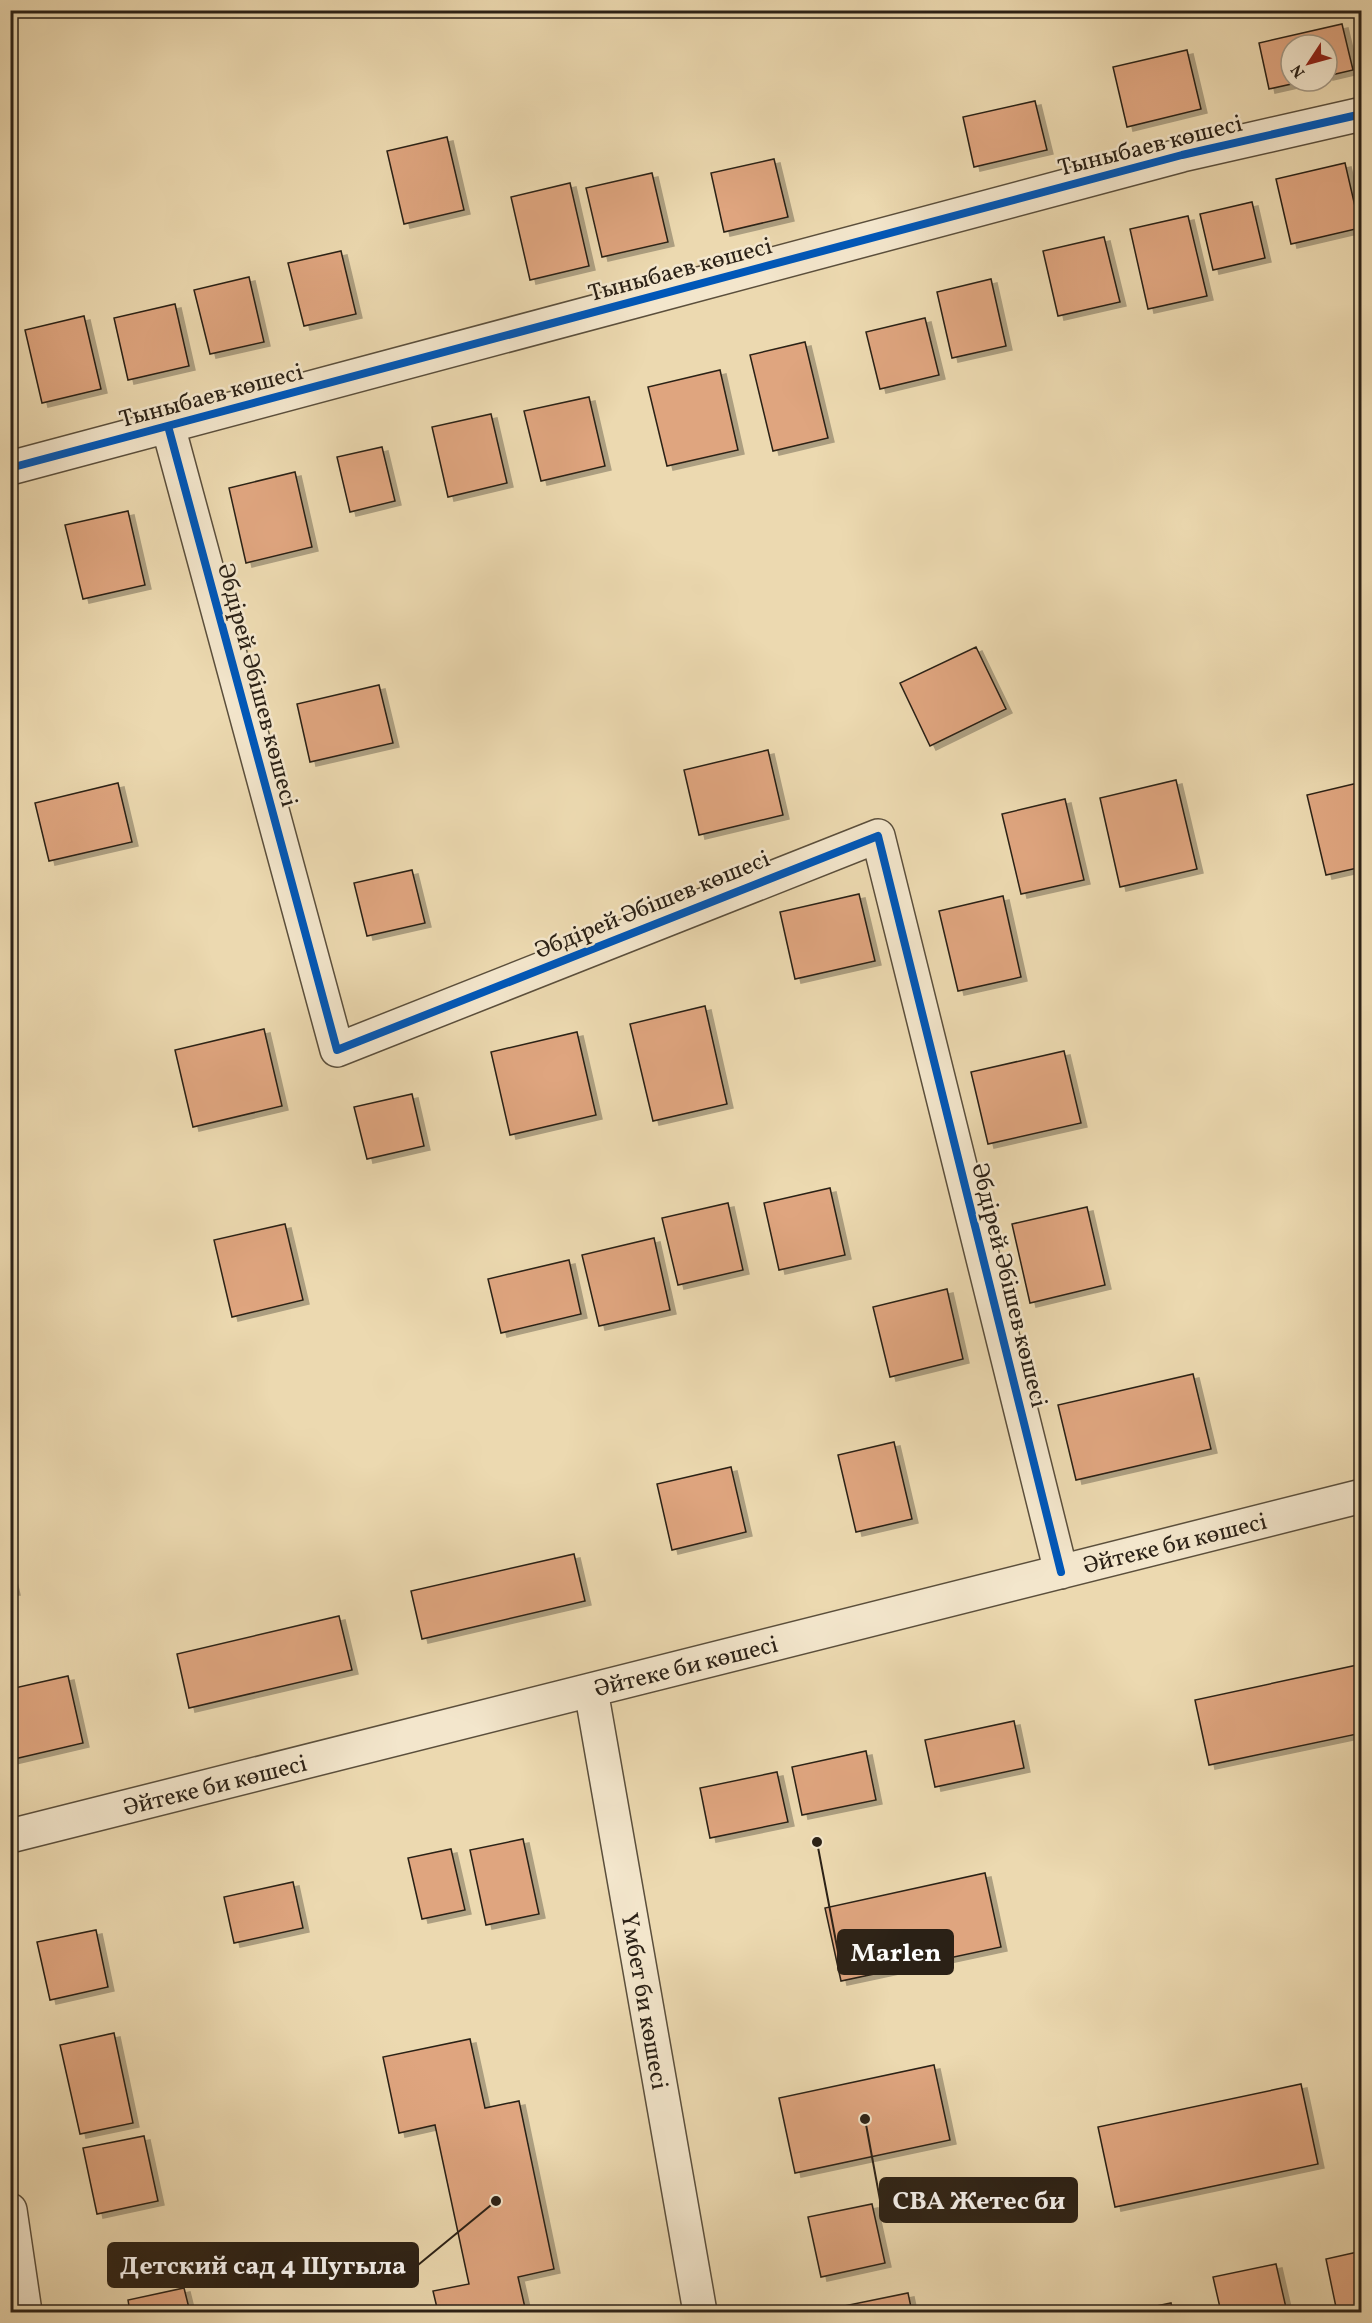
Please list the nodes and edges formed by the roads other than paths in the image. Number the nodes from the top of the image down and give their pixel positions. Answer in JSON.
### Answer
{"nodes":[{"id":1,"x":1362,"y":114,"type":"edge"},
{"id":2,"x":168,"y":426,"type":"junction"},
{"id":3,"x":10,"y":468,"type":"edge"},
{"id":4,"x":1362,"y":1496,"type":"edge"},
{"id":5,"x":1061,"y":1572,"type":"junction"},
{"id":6,"x":591,"y":1690,"type":"junction"},
{"id":7,"x":10,"y":1836,"type":"edge"},
{"id":8,"x":10,"y":2210,"type":"edge"},
{"id":9,"x":25,"y":2313,"type":"edge"},
{"id":10,"x":700,"y":2313,"type":"edge"}],
"edges":[{"from":1,"to":2,"type":"street","name":"Тыныбаев көшесі"},
{"from":2,"to":3,"type":"street","name":"Тыныбаев көшесі"},
{"from":2,"to":5,"type":"street","name":"Әбдірей Әбішев көшесі"},
{"from":4,"to":5,"type":"street","name":"Әйтеке би көшесі"},
{"from":5,"to":6,"type":"street","name":"Әйтеке би көшесі"},
{"from":6,"to":7,"type":"street","name":"Әйтеке би көшесі"},
{"from":6,"to":10,"type":"street","name":"Үмбет би көшесі"},
{"from":8,"to":9,"type":"street"}]}
